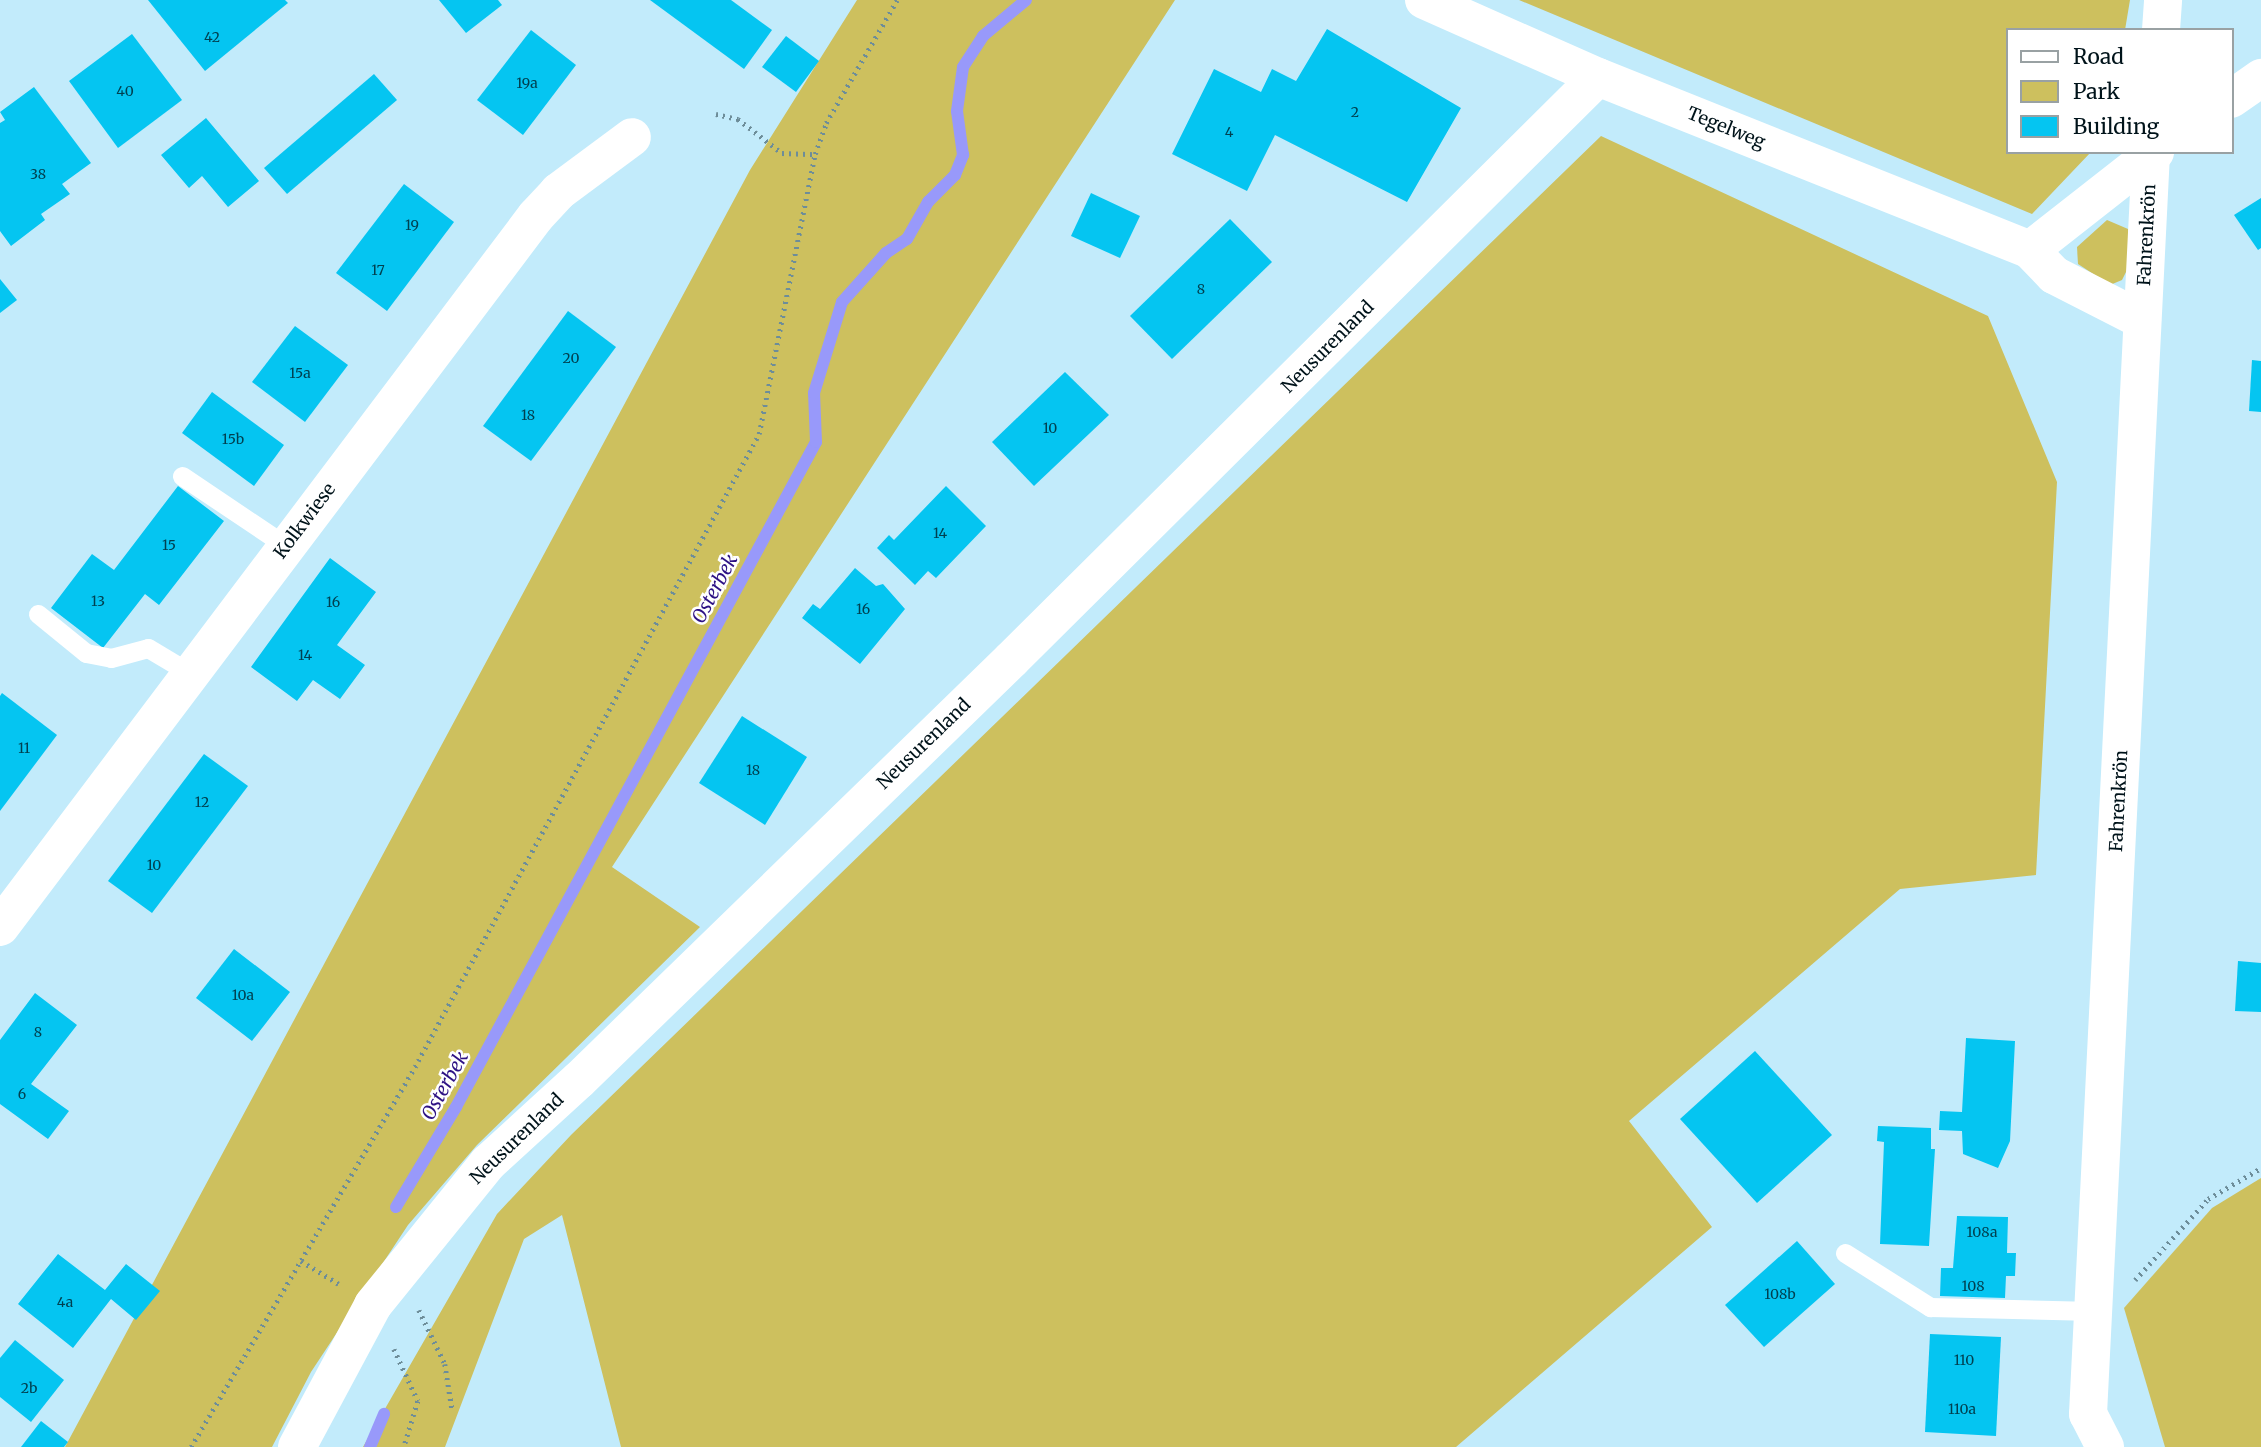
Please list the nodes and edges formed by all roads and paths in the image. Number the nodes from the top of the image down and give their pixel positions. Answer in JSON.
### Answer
{"nodes":[{"id":1,"x":897,"y":0,"type":"edge"},
{"id":2,"x":1424,"y":0,"type":"edge"},
{"id":3,"x":2164,"y":0,"type":"edge"},
{"id":4,"x":2161,"y":28,"type":"edge"},
{"id":5,"x":1598,"y":77,"type":"junction"},
{"id":6,"x":2261,"y":78,"type":"edge"},
{"id":7,"x":2233,"y":98,"type":"edge"},
{"id":8,"x":716,"y":114,"type":"dead end"},
{"id":9,"x":632,"y":136,"type":"dead end"},
{"id":10,"x":815,"y":154,"type":"junction"},
{"id":11,"x":2151,"y":154,"type":"edge"},
{"id":12,"x":2152,"y":154,"type":"edge"},
{"id":13,"x":2030,"y":250,"type":"junction"},
{"id":14,"x":2142,"y":320,"type":"junction"},
{"id":15,"x":182,"y":476,"type":"dead end"},
{"id":16,"x":286,"y":546,"type":"junction"},
{"id":17,"x":38,"y":614,"type":"dead end"},
{"id":18,"x":190,"y":673,"type":"junction"},
{"id":19,"x":0,"y":927,"type":"edge"},
{"id":20,"x":2261,"y":1168,"type":"edge"},
{"id":21,"x":1845,"y":1253,"type":"dead end"},
{"id":22,"x":400,"y":1272,"type":"junction"},
{"id":23,"x":2094,"y":1311,"type":"junction"},
{"id":24,"x":452,"y":1408,"type":"dead end"},
{"id":25,"x":191,"y":1447,"type":"edge"},
{"id":26,"x":297,"y":1447,"type":"edge"},
{"id":27,"x":2105,"y":1447,"type":"edge"}],
"edges":[{"from":1,"to":10,"type":"path"},
{"from":2,"to":5,"type":"street","name":"Tegelweg"},
{"from":3,"to":4,"type":"street"},
{"from":5,"to":13,"type":"street","name":"Tegelweg"},
{"from":5,"to":22,"type":"street","name":"Neusurenland"},
{"from":6,"to":7,"type":"street"},
{"from":8,"to":10,"type":"path"},
{"from":9,"to":16,"type":"street","name":"Kolkwiese"},
{"from":10,"to":25,"type":"path"},
{"from":11,"to":13,"type":"street"},
{"from":12,"to":14,"type":"street","name":"Fahrenkrön"},
{"from":13,"to":14,"type":"street","name":"Tegelweg"},
{"from":14,"to":23,"type":"street","name":"Fahrenkrön"},
{"from":15,"to":16,"type":"lane"},
{"from":16,"to":18,"type":"street","name":"Kolkwiese"},
{"from":17,"to":18,"type":"lane"},
{"from":18,"to":19,"type":"street","name":"Kolkwiese"},
{"from":20,"to":23,"type":"path"},
{"from":21,"to":23,"type":"lane"},
{"from":22,"to":24,"type":"path"},
{"from":22,"to":26,"type":"street","name":"Neusurenland"},
{"from":23,"to":27,"type":"street","name":"Fahrenkrön"}]}
